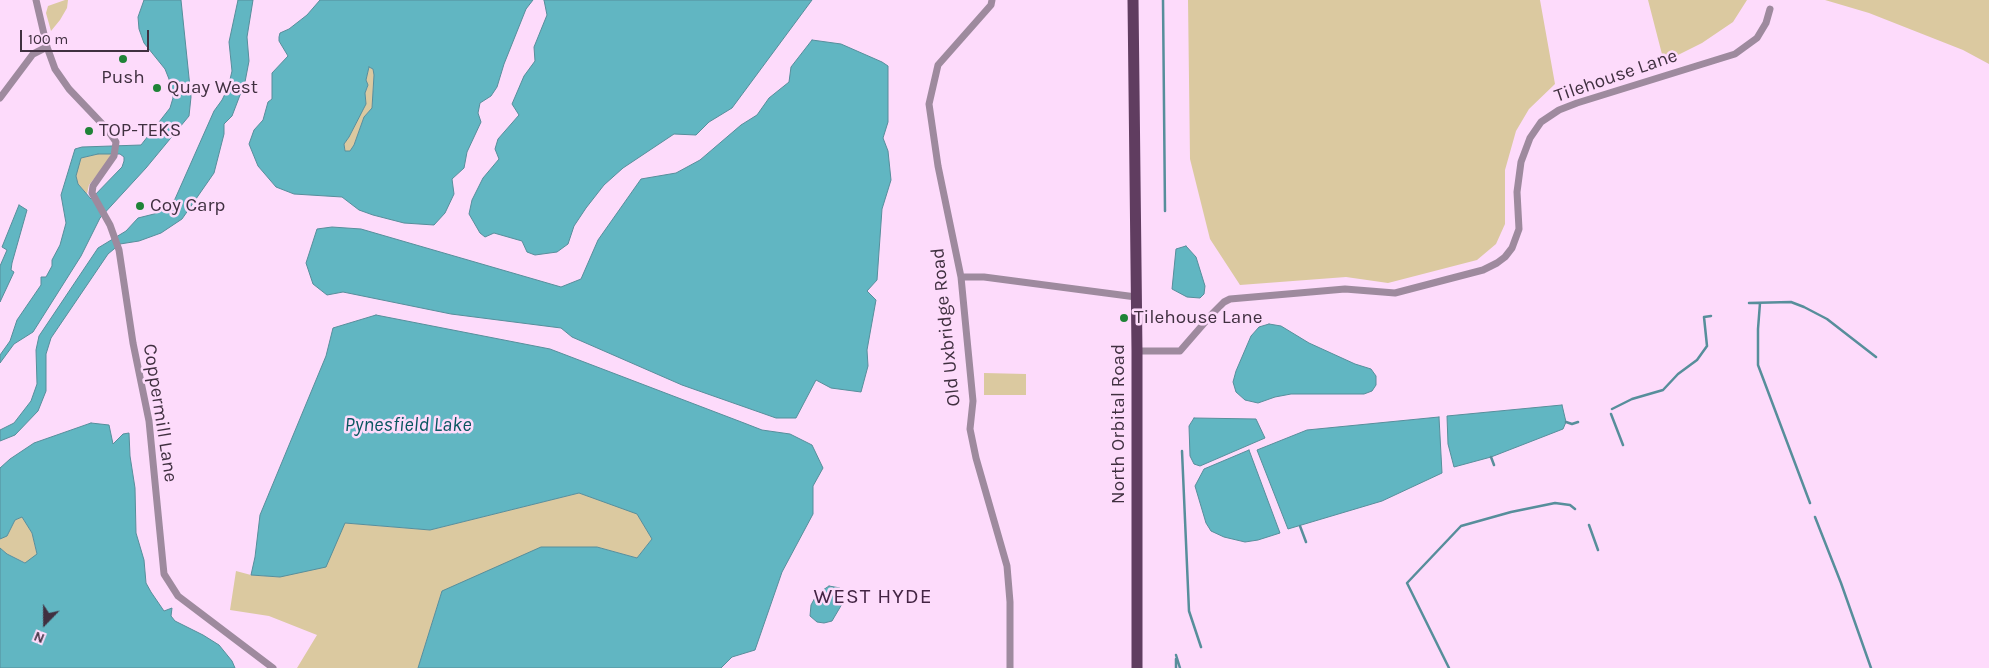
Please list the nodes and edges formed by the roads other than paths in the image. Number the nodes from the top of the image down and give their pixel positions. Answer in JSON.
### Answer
{"nodes":[{"id":1,"x":992,"y":0,"type":"edge"},
{"id":2,"x":1133,"y":0,"type":"edge"},
{"id":3,"x":39,"y":1,"type":"edge"},
{"id":4,"x":1770,"y":9,"type":"dead end"},
{"id":5,"x":47,"y":47,"type":"junction"},
{"id":6,"x":0,"y":98,"type":"edge"},
{"id":7,"x":960,"y":277,"type":"junction"},
{"id":8,"x":1136,"y":298,"type":"junction"},
{"id":9,"x":1137,"y":351,"type":"junction"},
{"id":10,"x":273,"y":668,"type":"edge"},
{"id":11,"x":1010,"y":668,"type":"edge"},
{"id":12,"x":1137,"y":668,"type":"edge"}],
"edges":[{"from":1,"to":7,"type":"street","name":"Old Uxbridge Road"},
{"from":2,"to":8,"type":"main road","name":"North Orbital Road"},
{"from":3,"to":5,"type":"street","name":"Coppermill Lane"},
{"from":4,"to":9,"type":"street","name":"Tilehouse Lane"},
{"from":5,"to":6,"type":"street"},
{"from":5,"to":10,"type":"street","name":"Coppermill Lane"},
{"from":7,"to":8,"type":"street"},
{"from":7,"to":11,"type":"street","name":"Old Uxbridge Road"},
{"from":8,"to":9,"type":"main road","name":"North Orbital Road"},
{"from":9,"to":12,"type":"main road","name":"North Orbital Road"}]}
